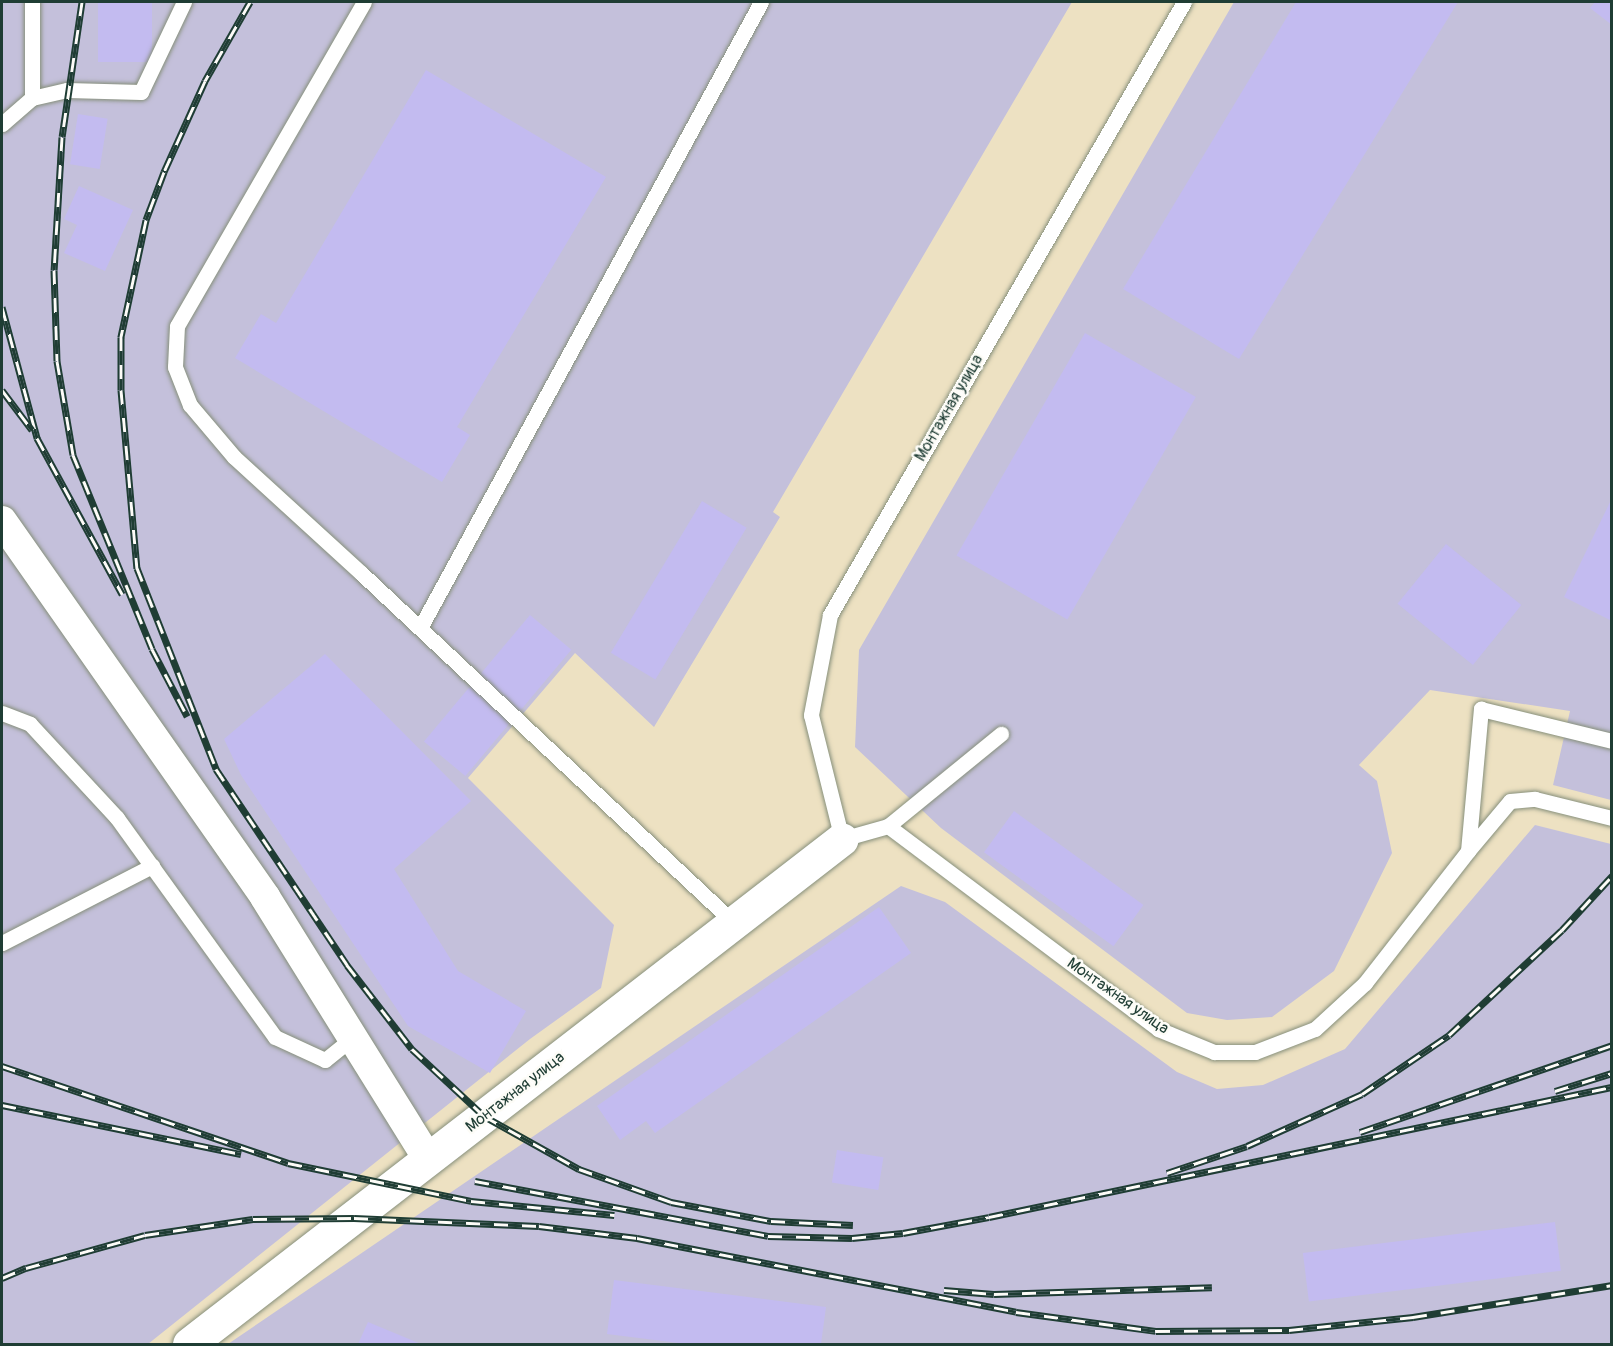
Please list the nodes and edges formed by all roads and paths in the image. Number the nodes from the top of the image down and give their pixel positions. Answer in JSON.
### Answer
{"nodes":[{"id":1,"x":32,"y":2,"type":"edge"},
{"id":2,"x":184,"y":2,"type":"edge"},
{"id":3,"x":364,"y":2,"type":"edge"},
{"id":4,"x":761,"y":2,"type":"edge"},
{"id":5,"x":1184,"y":2,"type":"edge"},
{"id":6,"x":32,"y":98,"type":"junction"},
{"id":7,"x":2,"y":123,"type":"edge"},
{"id":8,"x":2,"y":521,"type":"edge"},
{"id":9,"x":420,"y":628,"type":"junction"},
{"id":10,"x":2,"y":713,"type":"edge"},
{"id":11,"x":1001,"y":734,"type":"dead end"},
{"id":12,"x":1611,"y":741,"type":"edge"},
{"id":13,"x":1611,"y":818,"type":"edge"},
{"id":14,"x":888,"y":826,"type":"junction"},
{"id":15,"x":842,"y":839,"type":"junction"},
{"id":16,"x":1467,"y":850,"type":"junction"},
{"id":17,"x":152,"y":866,"type":"junction"},
{"id":18,"x":734,"y":922,"type":"junction"},
{"id":19,"x":2,"y":943,"type":"edge"},
{"id":20,"x":352,"y":1038,"type":"junction"},
{"id":21,"x":428,"y":1159,"type":"junction"},
{"id":22,"x":189,"y":1344,"type":"edge"}],
"edges":[{"from":1,"to":6,"type":"lane"},
{"from":2,"to":6,"type":"lane"},
{"from":3,"to":9,"type":"lane"},
{"from":4,"to":9,"type":"lane"},
{"from":5,"to":15,"type":"lane","name":"Монтажная улица"},
{"from":6,"to":7,"type":"lane"},
{"from":8,"to":20,"type":"street"},
{"from":9,"to":18,"type":"lane"},
{"from":10,"to":17,"type":"lane"},
{"from":11,"to":14,"type":"lane"},
{"from":12,"to":16,"type":"lane"},
{"from":13,"to":16,"type":"lane","name":"Монтажная улица"},
{"from":14,"to":15,"type":"lane","name":"Монтажная улица"},
{"from":14,"to":16,"type":"lane","name":"Монтажная улица"},
{"from":15,"to":18,"type":"street","name":"Монтажная улица"},
{"from":17,"to":19,"type":"lane"},
{"from":17,"to":20,"type":"lane"},
{"from":18,"to":21,"type":"street","name":"Монтажная улица"},
{"from":20,"to":21,"type":"street"},
{"from":21,"to":22,"type":"street","name":"Монтажная улица"}]}
